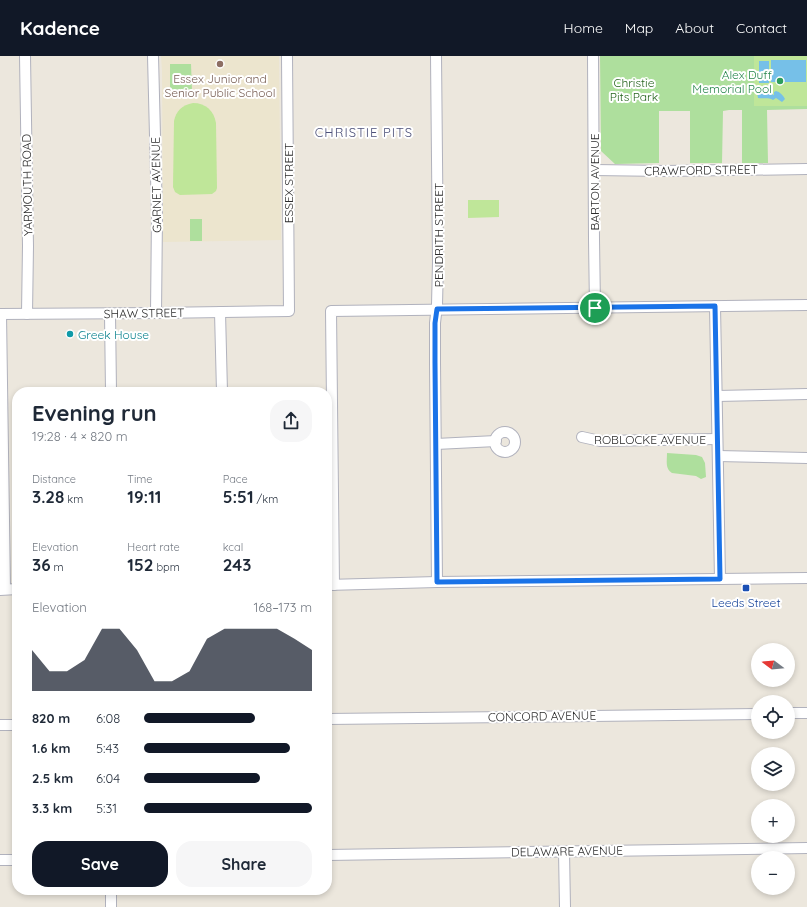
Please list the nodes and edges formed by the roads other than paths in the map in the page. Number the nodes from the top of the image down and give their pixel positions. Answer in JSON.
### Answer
{"nodes":[{"id":1,"x":25,"y":56,"type":"edge"},
{"id":2,"x":153,"y":56,"type":"edge"},
{"id":3,"x":287,"y":56,"type":"edge"},
{"id":4,"x":436,"y":56,"type":"edge"},
{"id":5,"x":593,"y":56,"type":"edge"},
{"id":6,"x":807,"y":169,"type":"edge"},
{"id":7,"x":594,"y":170,"type":"junction"},
{"id":8,"x":807,"y":305,"type":"edge"},
{"id":9,"x":715,"y":306,"type":"junction"},
{"id":10,"x":595,"y":308,"type":"junction"},
{"id":11,"x":437,"y":309,"type":"junction"},
{"id":12,"x":289,"y":311,"type":"joint"},
{"id":13,"x":220,"y":312,"type":"junction"},
{"id":14,"x":156,"y":313,"type":"junction"},
{"id":15,"x":0,"y":314,"type":"edge"},
{"id":16,"x":27,"y":314,"type":"junction"},
{"id":17,"x":110,"y":314,"type":"junction"},
{"id":18,"x":111,"y":387,"type":"edge"},
{"id":19,"x":222,"y":387,"type":"edge"},
{"id":20,"x":331,"y":387,"type":"edge"},
{"id":21,"x":807,"y":394,"type":"edge"},
{"id":22,"x":717,"y":396,"type":"junction"},
{"id":23,"x":582,"y":437,"type":"dead end"},
{"id":24,"x":718,"y":439,"type":"junction"},
{"id":25,"x":496,"y":441,"type":"dead end"},
{"id":26,"x":436,"y":444,"type":"junction"},
{"id":27,"x":718,"y":456,"type":"junction"},
{"id":28,"x":807,"y":458,"type":"edge"},
{"id":29,"x":807,"y":578,"type":"edge"},
{"id":30,"x":720,"y":579,"type":"junction"},
{"id":31,"x":437,"y":582,"type":"junction"},
{"id":32,"x":332,"y":585,"type":"edge"},
{"id":33,"x":12,"y":589,"type":"edge"},
{"id":34,"x":2,"y":590,"type":"edge"},
{"id":35,"x":795,"y":713,"type":"edge"},
{"id":36,"x":807,"y":713,"type":"edge"},
{"id":37,"x":751,"y":714,"type":"edge"},
{"id":38,"x":332,"y":719,"type":"edge"},
{"id":39,"x":12,"y":724,"type":"edge"},
{"id":40,"x":0,"y":725,"type":"edge"},
{"id":41,"x":807,"y":848,"type":"edge"},
{"id":42,"x":564,"y":851,"type":"junction"},
{"id":43,"x":332,"y":855,"type":"edge"},
{"id":44,"x":0,"y":860,"type":"edge"},
{"id":45,"x":12,"y":860,"type":"edge"},
{"id":46,"x":111,"y":895,"type":"edge"},
{"id":47,"x":111,"y":907,"type":"edge"},
{"id":48,"x":565,"y":907,"type":"edge"}],
"edges":[{"from":1,"to":16,"type":"street","name":"YARMOUTH ROAD"},
{"from":2,"to":14,"type":"street","name":"GARNET AVENUE"},
{"from":3,"to":12,"type":"street","name":"ESSEX STREET"},
{"from":4,"to":11,"type":"street","name":"PENDRITH STREET"},
{"from":5,"to":7,"type":"street","name":"BARTON AVENUE"},
{"from":6,"to":7,"type":"street","name":"CRAWFORD STREET"},
{"from":7,"to":10,"type":"street","name":"BARTON AVENUE"},
{"from":8,"to":9,"type":"street"},
{"from":9,"to":10,"type":"street"},
{"from":9,"to":22,"type":"street"},
{"from":10,"to":11,"type":"street"},
{"from":11,"to":20,"type":"street"},
{"from":11,"to":26,"type":"street","name":"PENDRITH STREET"},
{"from":12,"to":13,"type":"street","name":"SHAW STREET"},
{"from":13,"to":14,"type":"street","name":"SHAW STREET"},
{"from":13,"to":19,"type":"street"},
{"from":14,"to":17,"type":"street","name":"SHAW STREET"},
{"from":15,"to":16,"type":"street","name":"SHAW STREET"},
{"from":15,"to":34,"type":"street"},
{"from":16,"to":17,"type":"street","name":"SHAW STREET"},
{"from":17,"to":18,"type":"street"},
{"from":21,"to":22,"type":"street"},
{"from":22,"to":24,"type":"street"},
{"from":23,"to":24,"type":"street","name":"ROBLOCKE AVENUE"},
{"from":24,"to":27,"type":"street"},
{"from":25,"to":26,"type":"street"},
{"from":26,"to":31,"type":"street","name":"PENDRITH STREET"},
{"from":27,"to":28,"type":"street"},
{"from":27,"to":30,"type":"street"},
{"from":29,"to":30,"type":"street"},
{"from":30,"to":31,"type":"street"},
{"from":31,"to":32,"type":"street"},
{"from":33,"to":34,"type":"street"},
{"from":35,"to":36,"type":"street"},
{"from":37,"to":38,"type":"street","name":"CONCORD AVENUE"},
{"from":39,"to":40,"type":"street"},
{"from":41,"to":42,"type":"street","name":"DELAWARE AVENUE"},
{"from":42,"to":43,"type":"street","name":"DELAWARE AVENUE"},
{"from":42,"to":48,"type":"street"},
{"from":44,"to":45,"type":"street"},
{"from":46,"to":47,"type":"street"}]}
